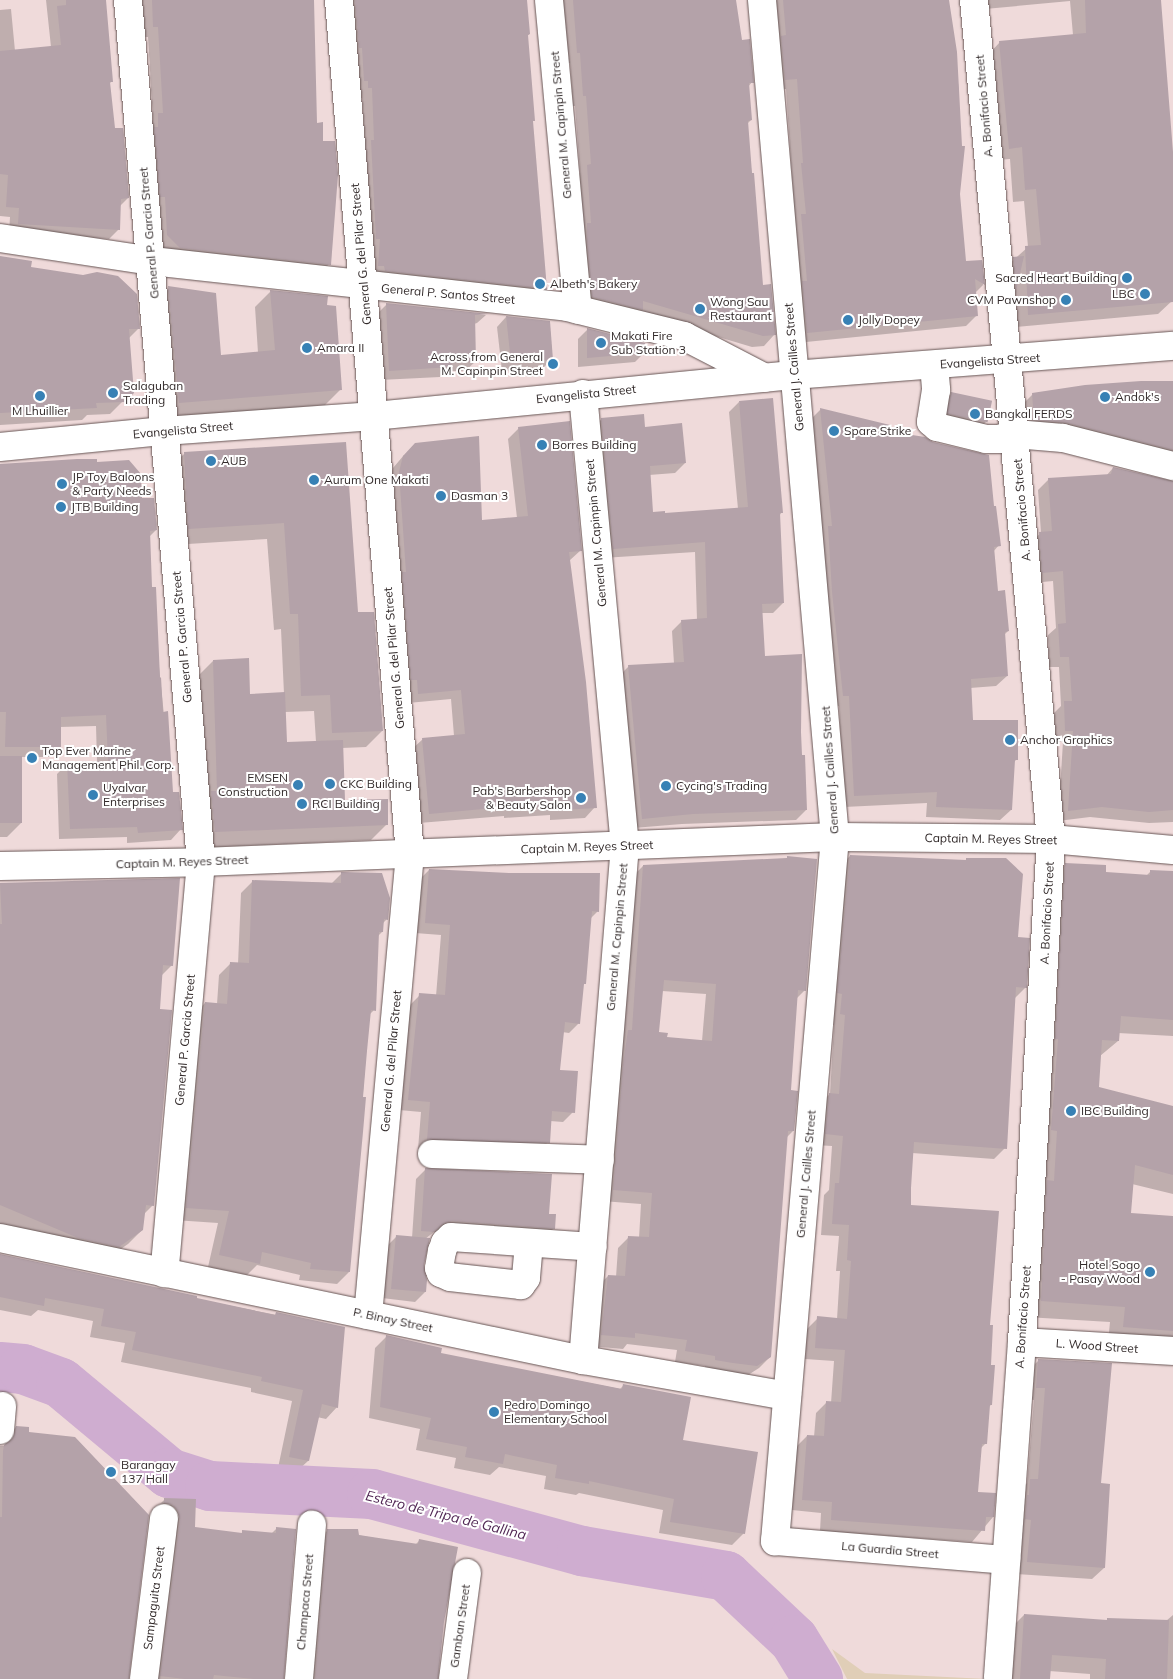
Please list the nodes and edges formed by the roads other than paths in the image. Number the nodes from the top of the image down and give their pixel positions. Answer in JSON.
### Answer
{"nodes":[{"id":1,"x":128,"y":0,"type":"edge"},
{"id":2,"x":340,"y":0,"type":"edge"},
{"id":3,"x":549,"y":0,"type":"edge"},
{"id":4,"x":762,"y":0,"type":"edge"},
{"id":5,"x":974,"y":0,"type":"edge"},
{"id":6,"x":0,"y":238,"type":"edge"},
{"id":7,"x":152,"y":261,"type":"junction"},
{"id":8,"x":363,"y":286,"type":"junction"},
{"id":9,"x":578,"y":310,"type":"junction"},
{"id":10,"x":1173,"y":346,"type":"edge"},
{"id":11,"x":1008,"y":360,"type":"junction"},
{"id":12,"x":934,"y":365,"type":"junction"},
{"id":13,"x":794,"y":375,"type":"junction"},
{"id":14,"x":765,"y":378,"type":"junction"},
{"id":15,"x":583,"y":394,"type":"junction"},
{"id":16,"x":374,"y":416,"type":"junction"},
{"id":17,"x":164,"y":431,"type":"junction"},
{"id":18,"x":1015,"y":434,"type":"junction"},
{"id":19,"x":0,"y":447,"type":"edge"},
{"id":20,"x":1173,"y":466,"type":"edge"},
{"id":21,"x":835,"y":836,"type":"junction"},
{"id":22,"x":1051,"y":839,"type":"junction"},
{"id":23,"x":625,"y":845,"type":"junction"},
{"id":24,"x":1173,"y":850,"type":"edge"},
{"id":25,"x":410,"y":854,"type":"junction"},
{"id":26,"x":201,"y":862,"type":"junction"},
{"id":27,"x":0,"y":866,"type":"edge"},
{"id":28,"x":432,"y":1154,"type":"dead end"},
{"id":29,"x":600,"y":1160,"type":"junction"},
{"id":30,"x":0,"y":1238,"type":"edge"},
{"id":31,"x":530,"y":1243,"type":"dead end"},
{"id":32,"x":593,"y":1247,"type":"junction"},
{"id":33,"x":164,"y":1273,"type":"junction"},
{"id":34,"x":368,"y":1315,"type":"junction"},
{"id":35,"x":1022,"y":1342,"type":"junction"},
{"id":36,"x":1173,"y":1351,"type":"edge"},
{"id":37,"x":583,"y":1360,"type":"junction"},
{"id":38,"x":788,"y":1396,"type":"junction"},
{"id":39,"x":164,"y":1518,"type":"dead end"},
{"id":40,"x":312,"y":1525,"type":"dead end"},
{"id":41,"x":774,"y":1541,"type":"joint"},
{"id":42,"x":1006,"y":1560,"type":"junction"},
{"id":43,"x":467,"y":1573,"type":"dead end"},
{"id":44,"x":998,"y":1678,"type":"edge"},
{"id":45,"x":144,"y":1679,"type":"edge"},
{"id":46,"x":298,"y":1679,"type":"edge"},
{"id":47,"x":453,"y":1679,"type":"edge"}],
"edges":[{"from":1,"to":7,"type":"street","name":"General P. Garcia Street"},
{"from":2,"to":8,"type":"street","name":"General G. del Pilar Street"},
{"from":3,"to":9,"type":"street","name":"General M. Capinpin Street"},
{"from":4,"to":13,"type":"street","name":"General J. Cailles Street"},
{"from":5,"to":11,"type":"street","name":"A. Bonifacio Street"},
{"from":6,"to":7,"type":"street","name":"General P. Santos Street"},
{"from":7,"to":8,"type":"street","name":"General P. Santos Street"},
{"from":7,"to":17,"type":"street","name":"General P. Garcia Street"},
{"from":8,"to":9,"type":"street","name":"General P. Santos Street"},
{"from":8,"to":16,"type":"street","name":"General G. del Pilar Street"},
{"from":9,"to":14,"type":"street","name":"General P. Santos Street"},
{"from":10,"to":11,"type":"street","name":"Evangelista Street"},
{"from":11,"to":12,"type":"street","name":"Evangelista Street"},
{"from":11,"to":18,"type":"street","name":"A. Bonifacio Street"},
{"from":12,"to":13,"type":"street","name":"Evangelista Street"},
{"from":12,"to":18,"type":"street"},
{"from":13,"to":14,"type":"street","name":"Evangelista Street"},
{"from":13,"to":21,"type":"street","name":"General J. Cailles Street"},
{"from":14,"to":15,"type":"street","name":"Evangelista Street"},
{"from":15,"to":16,"type":"street","name":"Evangelista Street"},
{"from":15,"to":23,"type":"street","name":"General M. Capinpin Street"},
{"from":16,"to":17,"type":"street","name":"Evangelista Street"},
{"from":16,"to":25,"type":"street","name":"General G. del Pilar Street"},
{"from":17,"to":19,"type":"street","name":"Evangelista Street"},
{"from":17,"to":26,"type":"street","name":"General P. Garcia Street"},
{"from":18,"to":20,"type":"street"},
{"from":18,"to":22,"type":"street","name":"A. Bonifacio Street"},
{"from":21,"to":22,"type":"street","name":"Captain M. Reyes Street"},
{"from":21,"to":23,"type":"street","name":"Captain M. Reyes Street"},
{"from":21,"to":38,"type":"street","name":"General J. Cailles Street"},
{"from":22,"to":24,"type":"street","name":"Captain M. Reyes Street"},
{"from":22,"to":35,"type":"street","name":"A. Bonifacio Street"},
{"from":23,"to":25,"type":"street","name":"Captain M. Reyes Street"},
{"from":23,"to":29,"type":"street","name":"General M. Capinpin Street"},
{"from":25,"to":26,"type":"street","name":"Captain M. Reyes Street"},
{"from":25,"to":34,"type":"street","name":"General G. del Pilar Street"},
{"from":26,"to":27,"type":"street","name":"Captain M. Reyes Street"},
{"from":26,"to":33,"type":"street","name":"General P. Garcia Street"},
{"from":28,"to":29,"type":"street"},
{"from":29,"to":32,"type":"street","name":"General M. Capinpin Street"},
{"from":30,"to":33,"type":"street","name":"P. Binay Street"},
{"from":31,"to":32,"type":"street"},
{"from":32,"to":37,"type":"street","name":"General M. Capinpin Street"},
{"from":33,"to":34,"type":"street","name":"P. Binay Street"},
{"from":34,"to":37,"type":"street","name":"P. Binay Street"},
{"from":35,"to":36,"type":"street","name":"L. Wood Street"},
{"from":35,"to":42,"type":"street","name":"A. Bonifacio Street"},
{"from":37,"to":38,"type":"street","name":"P. Binay Street"},
{"from":38,"to":41,"type":"street","name":"General J. Cailles Street"},
{"from":39,"to":45,"type":"street","name":"Sampaguita Street"},
{"from":40,"to":46,"type":"street","name":"Champaca Street"},
{"from":41,"to":42,"type":"street","name":"La Guardia Street"},
{"from":42,"to":44,"type":"street","name":"A. Bonifacio Street"},
{"from":43,"to":47,"type":"street","name":"Gamban Street"}]}
